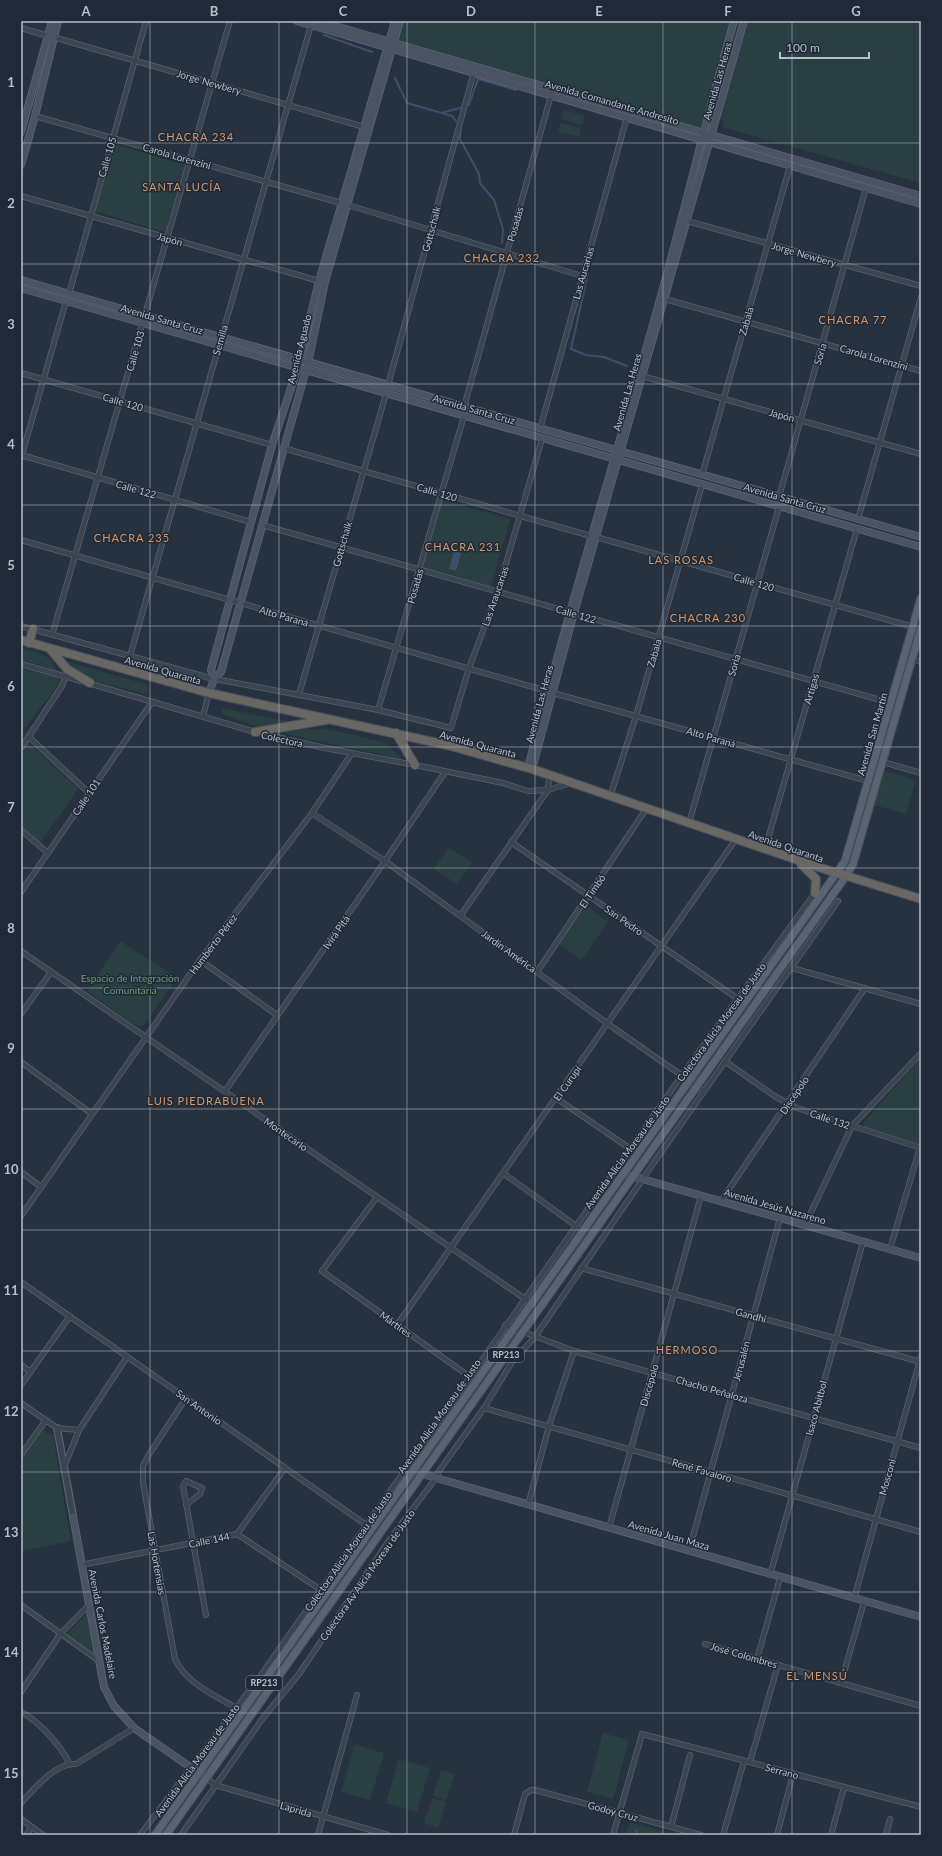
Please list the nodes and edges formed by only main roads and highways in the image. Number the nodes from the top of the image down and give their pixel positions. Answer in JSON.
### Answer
{"nodes":[{"id":1,"x":52,"y":21,"type":"edge"},
{"id":2,"x":58,"y":21,"type":"edge"},
{"id":3,"x":296,"y":21,"type":"edge"},
{"id":4,"x":318,"y":21,"type":"edge"},
{"id":5,"x":395,"y":21,"type":"edge"},
{"id":6,"x":400,"y":21,"type":"edge"},
{"id":7,"x":734,"y":21,"type":"edge"},
{"id":8,"x":744,"y":21,"type":"edge"},
{"id":9,"x":51,"y":36,"type":"junction"},
{"id":10,"x":391,"y":45,"type":"junction"},
{"id":11,"x":552,"y":91,"type":"junction"},
{"id":12,"x":24,"y":112,"type":"edge"},
{"id":13,"x":21,"y":132,"type":"edge"},
{"id":14,"x":703,"y":132,"type":"junction"},
{"id":15,"x":710,"y":138,"type":"junction"},
{"id":16,"x":701,"y":139,"type":"junction"},
{"id":17,"x":21,"y":165,"type":"edge"},
{"id":18,"x":921,"y":196,"type":"edge"},
{"id":19,"x":921,"y":204,"type":"edge"},
{"id":20,"x":21,"y":280,"type":"edge"},
{"id":21,"x":21,"y":288,"type":"edge"},
{"id":22,"x":300,"y":360,"type":"junction"},
{"id":23,"x":308,"y":363,"type":"junction"},
{"id":24,"x":297,"y":369,"type":"junction"},
{"id":25,"x":305,"y":371,"type":"junction"},
{"id":26,"x":618,"y":451,"type":"junction"},
{"id":27,"x":616,"y":460,"type":"junction"},
{"id":28,"x":921,"y":537,"type":"edge"},
{"id":29,"x":921,"y":547,"type":"edge"},
{"id":30,"x":921,"y":598,"type":"edge"},
{"id":31,"x":921,"y":628,"type":"edge"},
{"id":32,"x":33,"y":629,"type":"road end"},
{"id":33,"x":25,"y":642,"type":"edge"},
{"id":34,"x":50,"y":649,"type":"junction"},
{"id":35,"x":214,"y":679,"type":"junction"},
{"id":36,"x":90,"y":683,"type":"road end"},
{"id":37,"x":209,"y":693,"type":"junction"},
{"id":38,"x":330,"y":720,"type":"junction"},
{"id":39,"x":256,"y":732,"type":"road end"},
{"id":40,"x":396,"y":733,"type":"junction"},
{"id":41,"x":415,"y":765,"type":"road end"},
{"id":42,"x":530,"y":769,"type":"junction"},
{"id":43,"x":794,"y":859,"type":"junction"},
{"id":44,"x":837,"y":873,"type":"junction"},
{"id":45,"x":846,"y":876,"type":"junction"},
{"id":46,"x":815,"y":893,"type":"road end"},
{"id":47,"x":921,"y":898,"type":"edge"},
{"id":48,"x":617,"y":1169,"type":"road end"},
{"id":49,"x":624,"y":1173,"type":"junction"},
{"id":50,"x":632,"y":1176,"type":"junction"},
{"id":51,"x":921,"y":1258,"type":"edge"},
{"id":52,"x":412,"y":1471,"type":"junction"},
{"id":53,"x":422,"y":1474,"type":"junction"},
{"id":54,"x":73,"y":1516,"type":"road end"},
{"id":55,"x":376,"y":1532,"type":"junction"},
{"id":56,"x":921,"y":1617,"type":"edge"},
{"id":57,"x":203,"y":1776,"type":"junction"},
{"id":58,"x":155,"y":1835,"type":"edge"},
{"id":59,"x":166,"y":1835,"type":"edge"}],
"edges":[{"from":1,"to":9,"type":"main road"},
{"from":2,"to":9,"type":"main road"},
{"from":3,"to":10,"type":"main road","name":"Avenida Comandante Andresito"},
{"from":4,"to":10,"type":"main road","name":"Avenida Comandante Andresito"},
{"from":5,"to":10,"type":"main road","name":"Avenida Aguado"},
{"from":6,"to":10,"type":"main road","name":"Avenida Aguado"},
{"from":7,"to":14,"type":"main road","name":"Avenida Las Heras"},
{"from":8,"to":15,"type":"main road","name":"Avenida Las Heras"},
{"from":9,"to":12,"type":"main road"},
{"from":9,"to":17,"type":"main road"},
{"from":10,"to":11,"type":"main road","name":"Avenida Comandante Andresito"},
{"from":10,"to":11,"type":"main road","name":"Avenida Comandante Andresito"},
{"from":10,"to":22,"type":"main road","name":"Avenida Aguado"},
{"from":10,"to":23,"type":"main road","name":"Avenida Aguado"},
{"from":11,"to":14,"type":"main road","name":"Avenida Comandante Andresito"},
{"from":11,"to":16,"type":"main road","name":"Avenida Comandante Andresito"},
{"from":12,"to":13,"type":"main road"},
{"from":14,"to":15,"type":"main road","name":"Avenida Comandante Andresito"},
{"from":14,"to":16,"type":"main road","name":"Avenida Las Heras"},
{"from":15,"to":16,"type":"main road","name":"Avenida Comandante Andresito"},
{"from":15,"to":18,"type":"main road","name":"Avenida Comandante Andresito"},
{"from":15,"to":19,"type":"main road","name":"Avenida Comandante Andresito"},
{"from":15,"to":26,"type":"main road","name":"Avenida Las Heras"},
{"from":16,"to":26,"type":"main road","name":"Avenida Las Heras"},
{"from":20,"to":22,"type":"main road","name":"Avenida Santa Cruz"},
{"from":21,"to":24,"type":"main road","name":"Avenida Santa Cruz"},
{"from":22,"to":23,"type":"main road","name":"Avenida Santa Cruz"},
{"from":22,"to":24,"type":"main road","name":"Avenida Aguado"},
{"from":23,"to":25,"type":"main road","name":"Avenida Aguado"},
{"from":23,"to":26,"type":"main road","name":"Avenida Santa Cruz"},
{"from":24,"to":25,"type":"main road","name":"Avenida Santa Cruz"},
{"from":24,"to":35,"type":"main road","name":"Avenida Aguado"},
{"from":25,"to":27,"type":"main road","name":"Avenida Santa Cruz"},
{"from":25,"to":35,"type":"main road","name":"Avenida Aguado"},
{"from":26,"to":27,"type":"main road","name":"Avenida Las Heras"},
{"from":26,"to":28,"type":"main road","name":"Avenida Santa Cruz"},
{"from":27,"to":29,"type":"main road","name":"Avenida Santa Cruz"},
{"from":27,"to":42,"type":"main road","name":"Avenida Las Heras"},
{"from":30,"to":44,"type":"main road","name":"Avenida San Martín"},
{"from":31,"to":45,"type":"main road","name":"Avenida San Martín"},
{"from":32,"to":33,"type":"highway"},
{"from":33,"to":34,"type":"highway","name":"Avenida Quaranta"},
{"from":34,"to":36,"type":"highway"},
{"from":34,"to":37,"type":"highway","name":"Avenida Quaranta"},
{"from":35,"to":37,"type":"main road","name":"Avenida Aguado"},
{"from":37,"to":38,"type":"highway","name":"Avenida Quaranta"},
{"from":38,"to":39,"type":"highway"},
{"from":38,"to":40,"type":"highway","name":"Avenida Quaranta"},
{"from":40,"to":41,"type":"highway"},
{"from":40,"to":42,"type":"highway","name":"Avenida Quaranta"},
{"from":42,"to":43,"type":"highway","name":"Avenida Quaranta"},
{"from":43,"to":44,"type":"highway","name":"Avenida Quaranta"},
{"from":43,"to":46,"type":"highway"},
{"from":44,"to":45,"type":"highway","name":"Avenida Quaranta"},
{"from":44,"to":49,"type":"main road","name":"Avenida Alicia Moreau de Justo","number":"RP213"},
{"from":45,"to":47,"type":"highway","name":"Avenida Quaranta"},
{"from":45,"to":50,"type":"main road","name":"Avenida Alicia Moreau de Justo","number":"RP213"},
{"from":48,"to":49,"type":"main road","name":"Avenida Jesús Nazareno"},
{"from":49,"to":50,"type":"main road","name":"Avenida Jesús Nazareno"},
{"from":49,"to":52,"type":"main road","name":"Avenida Alicia Moreau de Justo","number":"RP213"},
{"from":50,"to":51,"type":"main road","name":"Avenida Jesús Nazareno"},
{"from":50,"to":53,"type":"main road","name":"Avenida Alicia Moreau de Justo","number":"RP213"},
{"from":52,"to":53,"type":"main road","name":"Avenida Juan Maza"},
{"from":52,"to":55,"type":"main road","name":"Avenida Alicia Moreau de Justo","number":"RP213"},
{"from":53,"to":55,"type":"main road","name":"Avenida Alicia Moreau de Justo","number":"RP213"},
{"from":53,"to":56,"type":"main road","name":"Avenida Juan Maza"},
{"from":54,"to":57,"type":"main road","name":"Avenida Carlos Madelaire"},
{"from":55,"to":57,"type":"main road","name":"Avenida Alicia Moreau de Justo","number":"RP213"},
{"from":57,"to":58,"type":"main road","name":"Avenida Alicia Moreau de Justo","number":"RP213"},
{"from":57,"to":59,"type":"main road","name":"Avenida Alicia Moreau de Justo","number":"RP213"}]}
